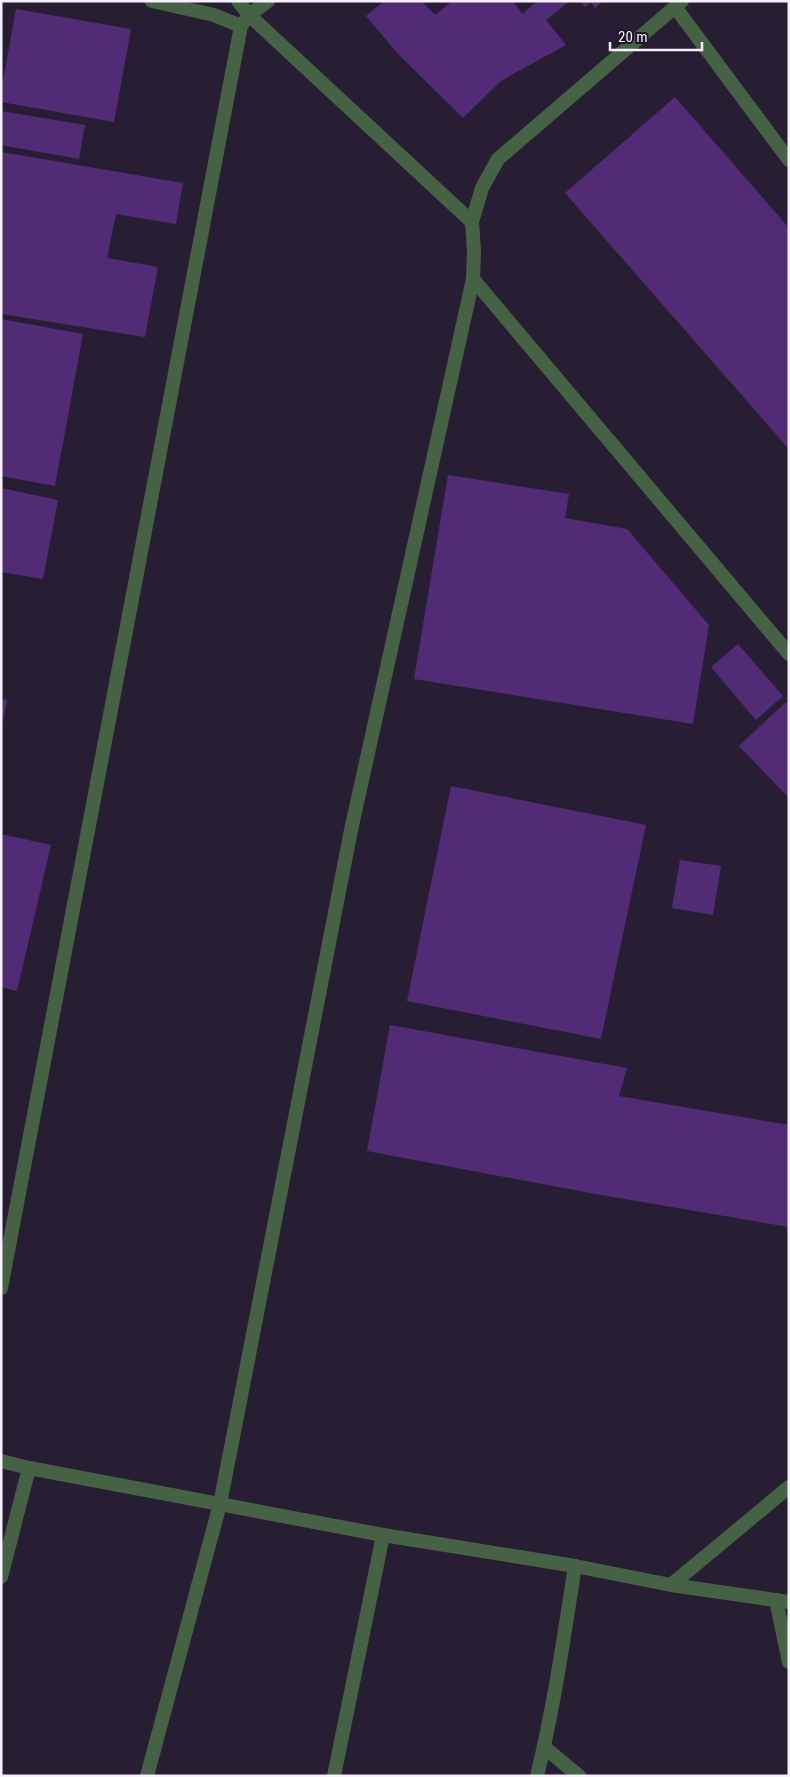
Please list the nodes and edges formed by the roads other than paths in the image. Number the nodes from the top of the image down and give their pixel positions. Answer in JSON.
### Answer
{"nodes":[{"id":1,"x":152,"y":1,"type":"edge"},
{"id":2,"x":238,"y":1,"type":"edge"},
{"id":3,"x":268,"y":1,"type":"edge"},
{"id":4,"x":678,"y":4,"type":"edge"},
{"id":5,"x":245,"y":20,"type":"junction"},
{"id":6,"x":787,"y":154,"type":"edge"},
{"id":7,"x":472,"y":222,"type":"junction"},
{"id":8,"x":473,"y":279,"type":"junction"},
{"id":9,"x":789,"y":654,"type":"edge"},
{"id":10,"x":1,"y":1288,"type":"edge"},
{"id":11,"x":1,"y":1461,"type":"edge"},
{"id":12,"x":29,"y":1468,"type":"junction"},
{"id":13,"x":789,"y":1486,"type":"edge"},
{"id":14,"x":220,"y":1504,"type":"junction"},
{"id":15,"x":383,"y":1535,"type":"junction"},
{"id":16,"x":575,"y":1566,"type":"junction"},
{"id":17,"x":1,"y":1577,"type":"edge"},
{"id":18,"x":671,"y":1585,"type":"junction"},
{"id":19,"x":782,"y":1601,"type":"edge"},
{"id":20,"x":789,"y":1662,"type":"edge"},
{"id":21,"x":544,"y":1747,"type":"junction"},
{"id":22,"x":147,"y":1776,"type":"edge"},
{"id":23,"x":334,"y":1776,"type":"edge"},
{"id":24,"x":537,"y":1776,"type":"edge"},
{"id":25,"x":579,"y":1776,"type":"edge"}],
"edges":[{"from":1,"to":5,"type":"street"},
{"from":2,"to":5,"type":"street"},
{"from":3,"to":5,"type":"street"},
{"from":4,"to":6,"type":"street"},
{"from":4,"to":7,"type":"street"},
{"from":5,"to":7,"type":"street"},
{"from":5,"to":10,"type":"street"},
{"from":7,"to":8,"type":"street"},
{"from":8,"to":9,"type":"street"},
{"from":8,"to":14,"type":"street"},
{"from":11,"to":12,"type":"street"},
{"from":12,"to":14,"type":"street"},
{"from":12,"to":17,"type":"street"},
{"from":13,"to":18,"type":"street"},
{"from":14,"to":15,"type":"street"},
{"from":14,"to":22,"type":"street"},
{"from":15,"to":16,"type":"street"},
{"from":15,"to":23,"type":"street"},
{"from":16,"to":18,"type":"street"},
{"from":16,"to":21,"type":"street"},
{"from":18,"to":19,"type":"street"},
{"from":19,"to":20,"type":"street"},
{"from":21,"to":24,"type":"street"},
{"from":21,"to":25,"type":"street"}]}
